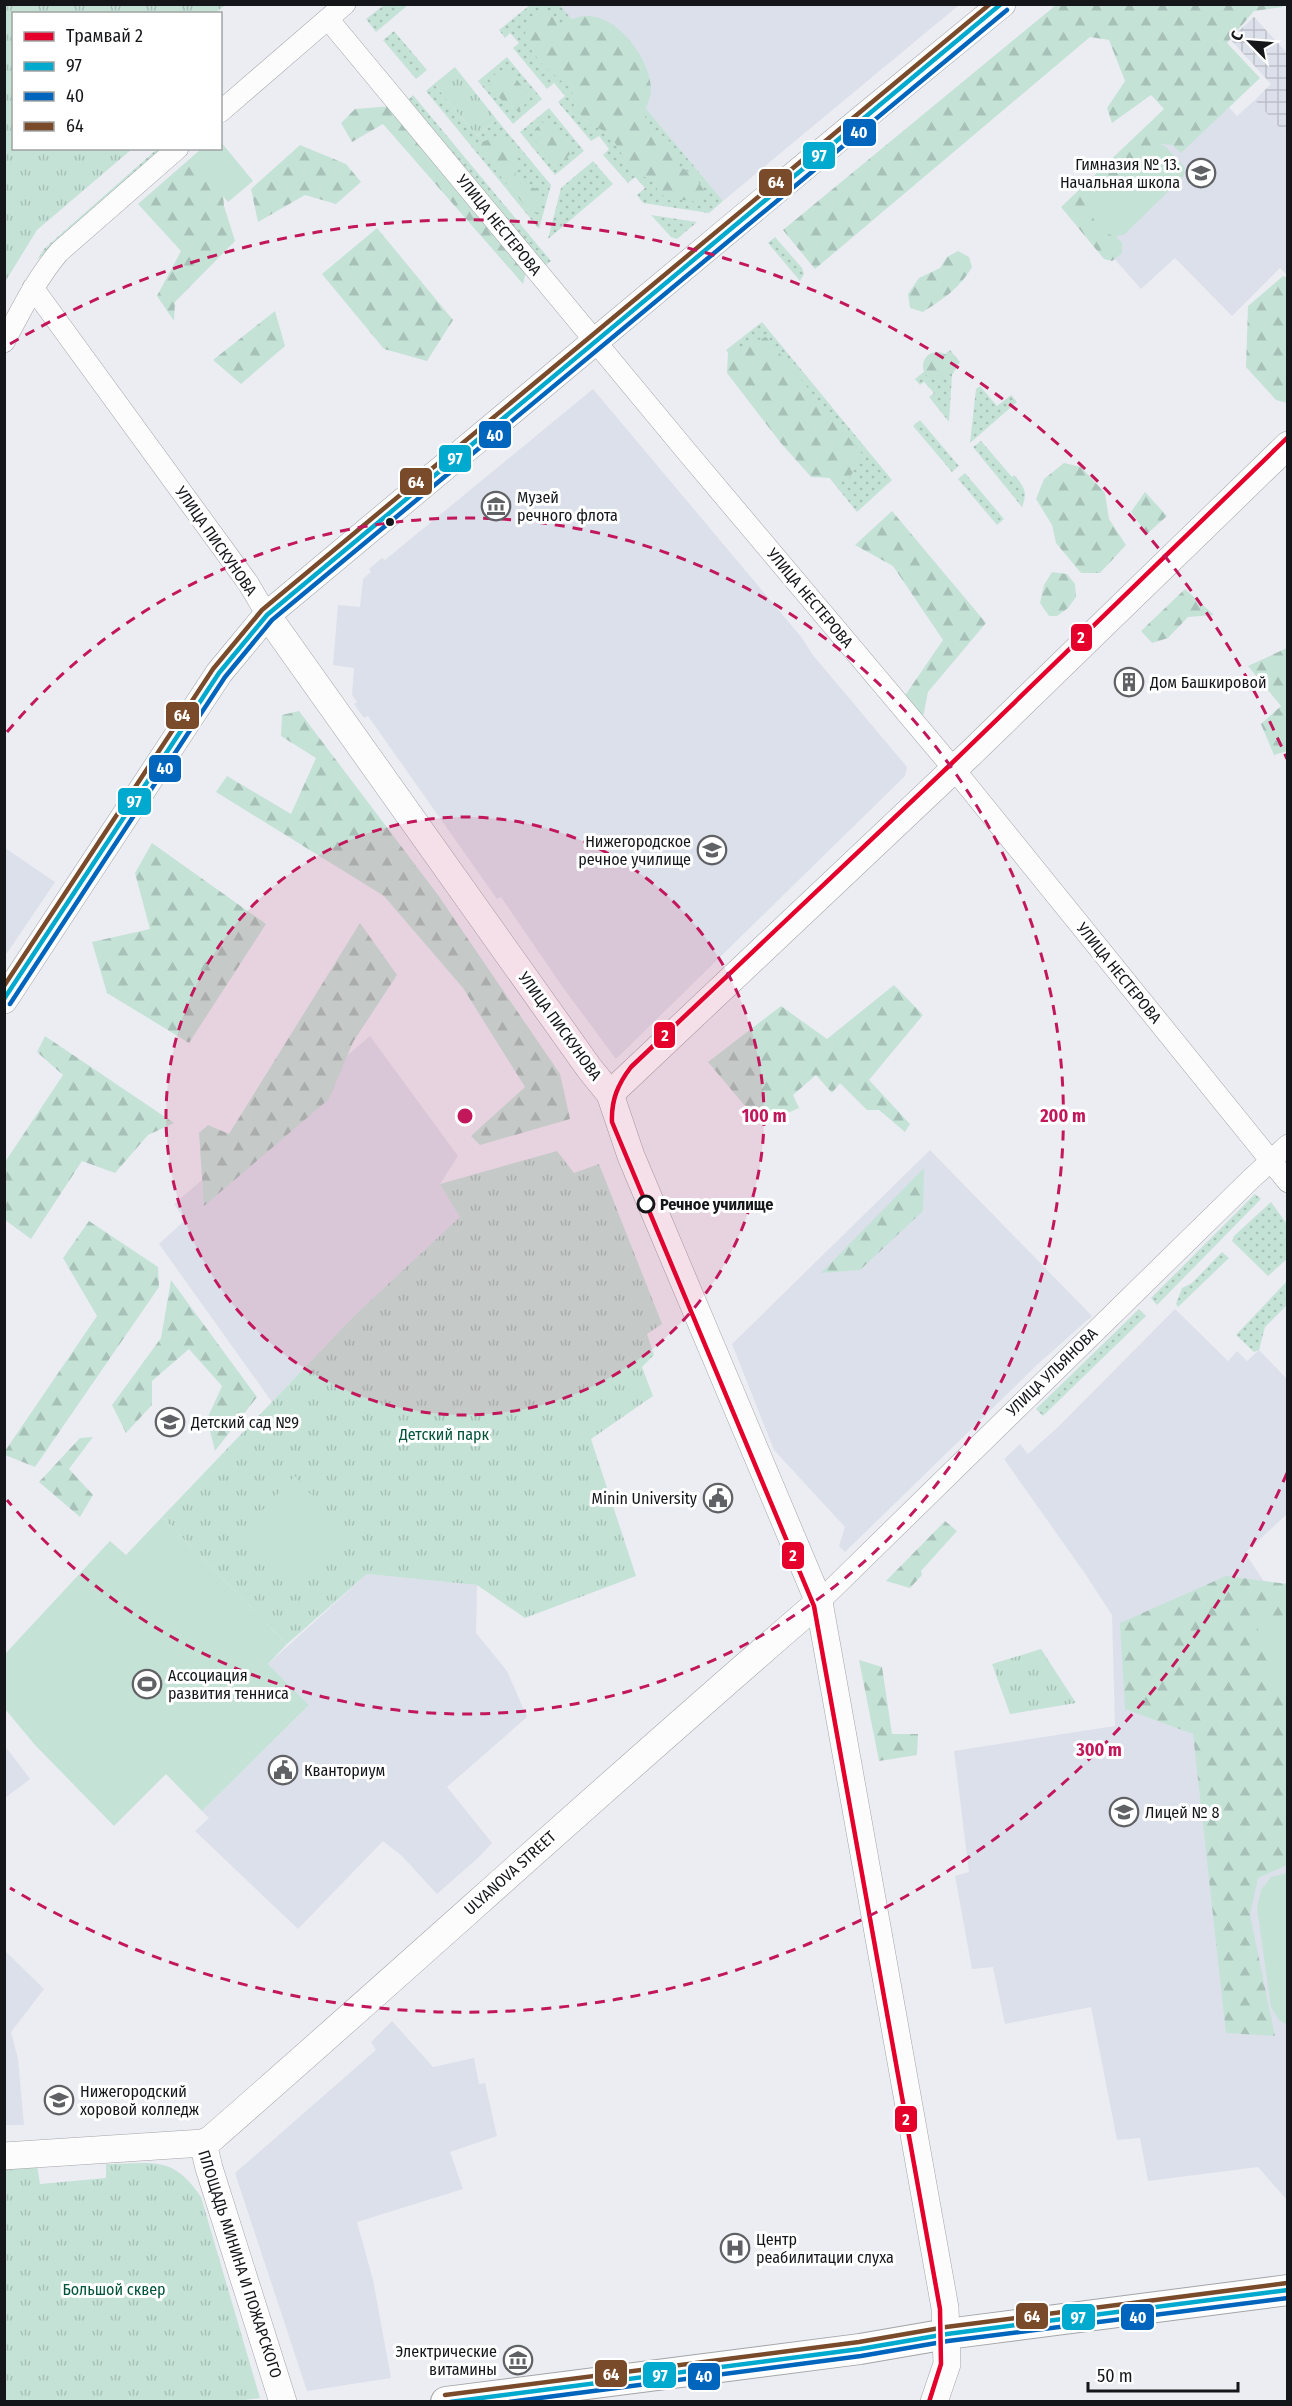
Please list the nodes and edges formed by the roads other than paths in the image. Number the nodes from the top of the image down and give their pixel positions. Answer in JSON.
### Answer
{"nodes":[{"id":1,"x":345,"y":4,"type":"edge"},
{"id":2,"x":1002,"y":4,"type":"edge"},
{"id":3,"x":328,"y":19,"type":"junction"},
{"id":4,"x":222,"y":110,"type":"edge"},
{"id":5,"x":176,"y":150,"type":"edge"},
{"id":6,"x":33,"y":288,"type":"junction"},
{"id":7,"x":4,"y":342,"type":"edge"},
{"id":8,"x":595,"y":342,"type":"junction"},
{"id":9,"x":1287,"y":445,"type":"edge"},
{"id":10,"x":267,"y":615,"type":"junction"},
{"id":11,"x":954,"y":769,"type":"junction"},
{"id":12,"x":4,"y":1000,"type":"edge"},
{"id":13,"x":610,"y":1094,"type":"junction"},
{"id":14,"x":1287,"y":1145,"type":"edge"},
{"id":15,"x":1270,"y":1160,"type":"junction"},
{"id":16,"x":1287,"y":1182,"type":"edge"},
{"id":17,"x":819,"y":1602,"type":"junction"},
{"id":18,"x":203,"y":2143,"type":"junction"},
{"id":19,"x":4,"y":2156,"type":"edge"},
{"id":20,"x":1287,"y":2290,"type":"edge"},
{"id":21,"x":947,"y":2334,"type":"junction"},
{"id":22,"x":283,"y":2402,"type":"edge"},
{"id":23,"x":446,"y":2402,"type":"edge"},
{"id":24,"x":934,"y":2402,"type":"edge"}],
"edges":[{"from":1,"to":3,"type":"street"},
{"from":2,"to":8,"type":"street"},
{"from":3,"to":4,"type":"street"},
{"from":3,"to":8,"type":"street","name":"УЛИЦА НЕСТЕРОВА"},
{"from":5,"to":6,"type":"street"},
{"from":6,"to":7,"type":"street"},
{"from":6,"to":10,"type":"street","name":"УЛИЦА ПИСКУНОВА"},
{"from":8,"to":10,"type":"street"},
{"from":8,"to":11,"type":"street","name":"УЛИЦА НЕСТЕРОВА"},
{"from":9,"to":11,"type":"street"},
{"from":10,"to":12,"type":"street"},
{"from":10,"to":13,"type":"street","name":"УЛИЦА ПИСКУНОВА"},
{"from":11,"to":13,"type":"street"},
{"from":11,"to":15,"type":"street","name":"УЛИЦА НЕСТЕРОВА"},
{"from":13,"to":17,"type":"street","name":"УЛИЦА ПИСКУНОВА"},
{"from":14,"to":15,"type":"street","name":"УЛИЦА УЛЬЯНОВА"},
{"from":15,"to":16,"type":"street","name":"УЛИЦА НЕСТЕРОВА"},
{"from":15,"to":17,"type":"street","name":"УЛИЦА УЛЬЯНОВА"},
{"from":17,"to":18,"type":"street","name":"ULYANOVA STREET"},
{"from":17,"to":21,"type":"street","name":"УЛИЦА ПИСКУНОВА"},
{"from":18,"to":19,"type":"street","name":"ПЛОЩАДЬ МИНИНА И ПОЖАРСКОГО"},
{"from":18,"to":22,"type":"street","name":"ПЛОЩАДЬ МИНИНА И ПОЖАРСКОГО"},
{"from":20,"to":21,"type":"main road"},
{"from":21,"to":23,"type":"main road"},
{"from":21,"to":24,"type":"street","name":"УЛИЦА ПИСКУНОВА"}]}
